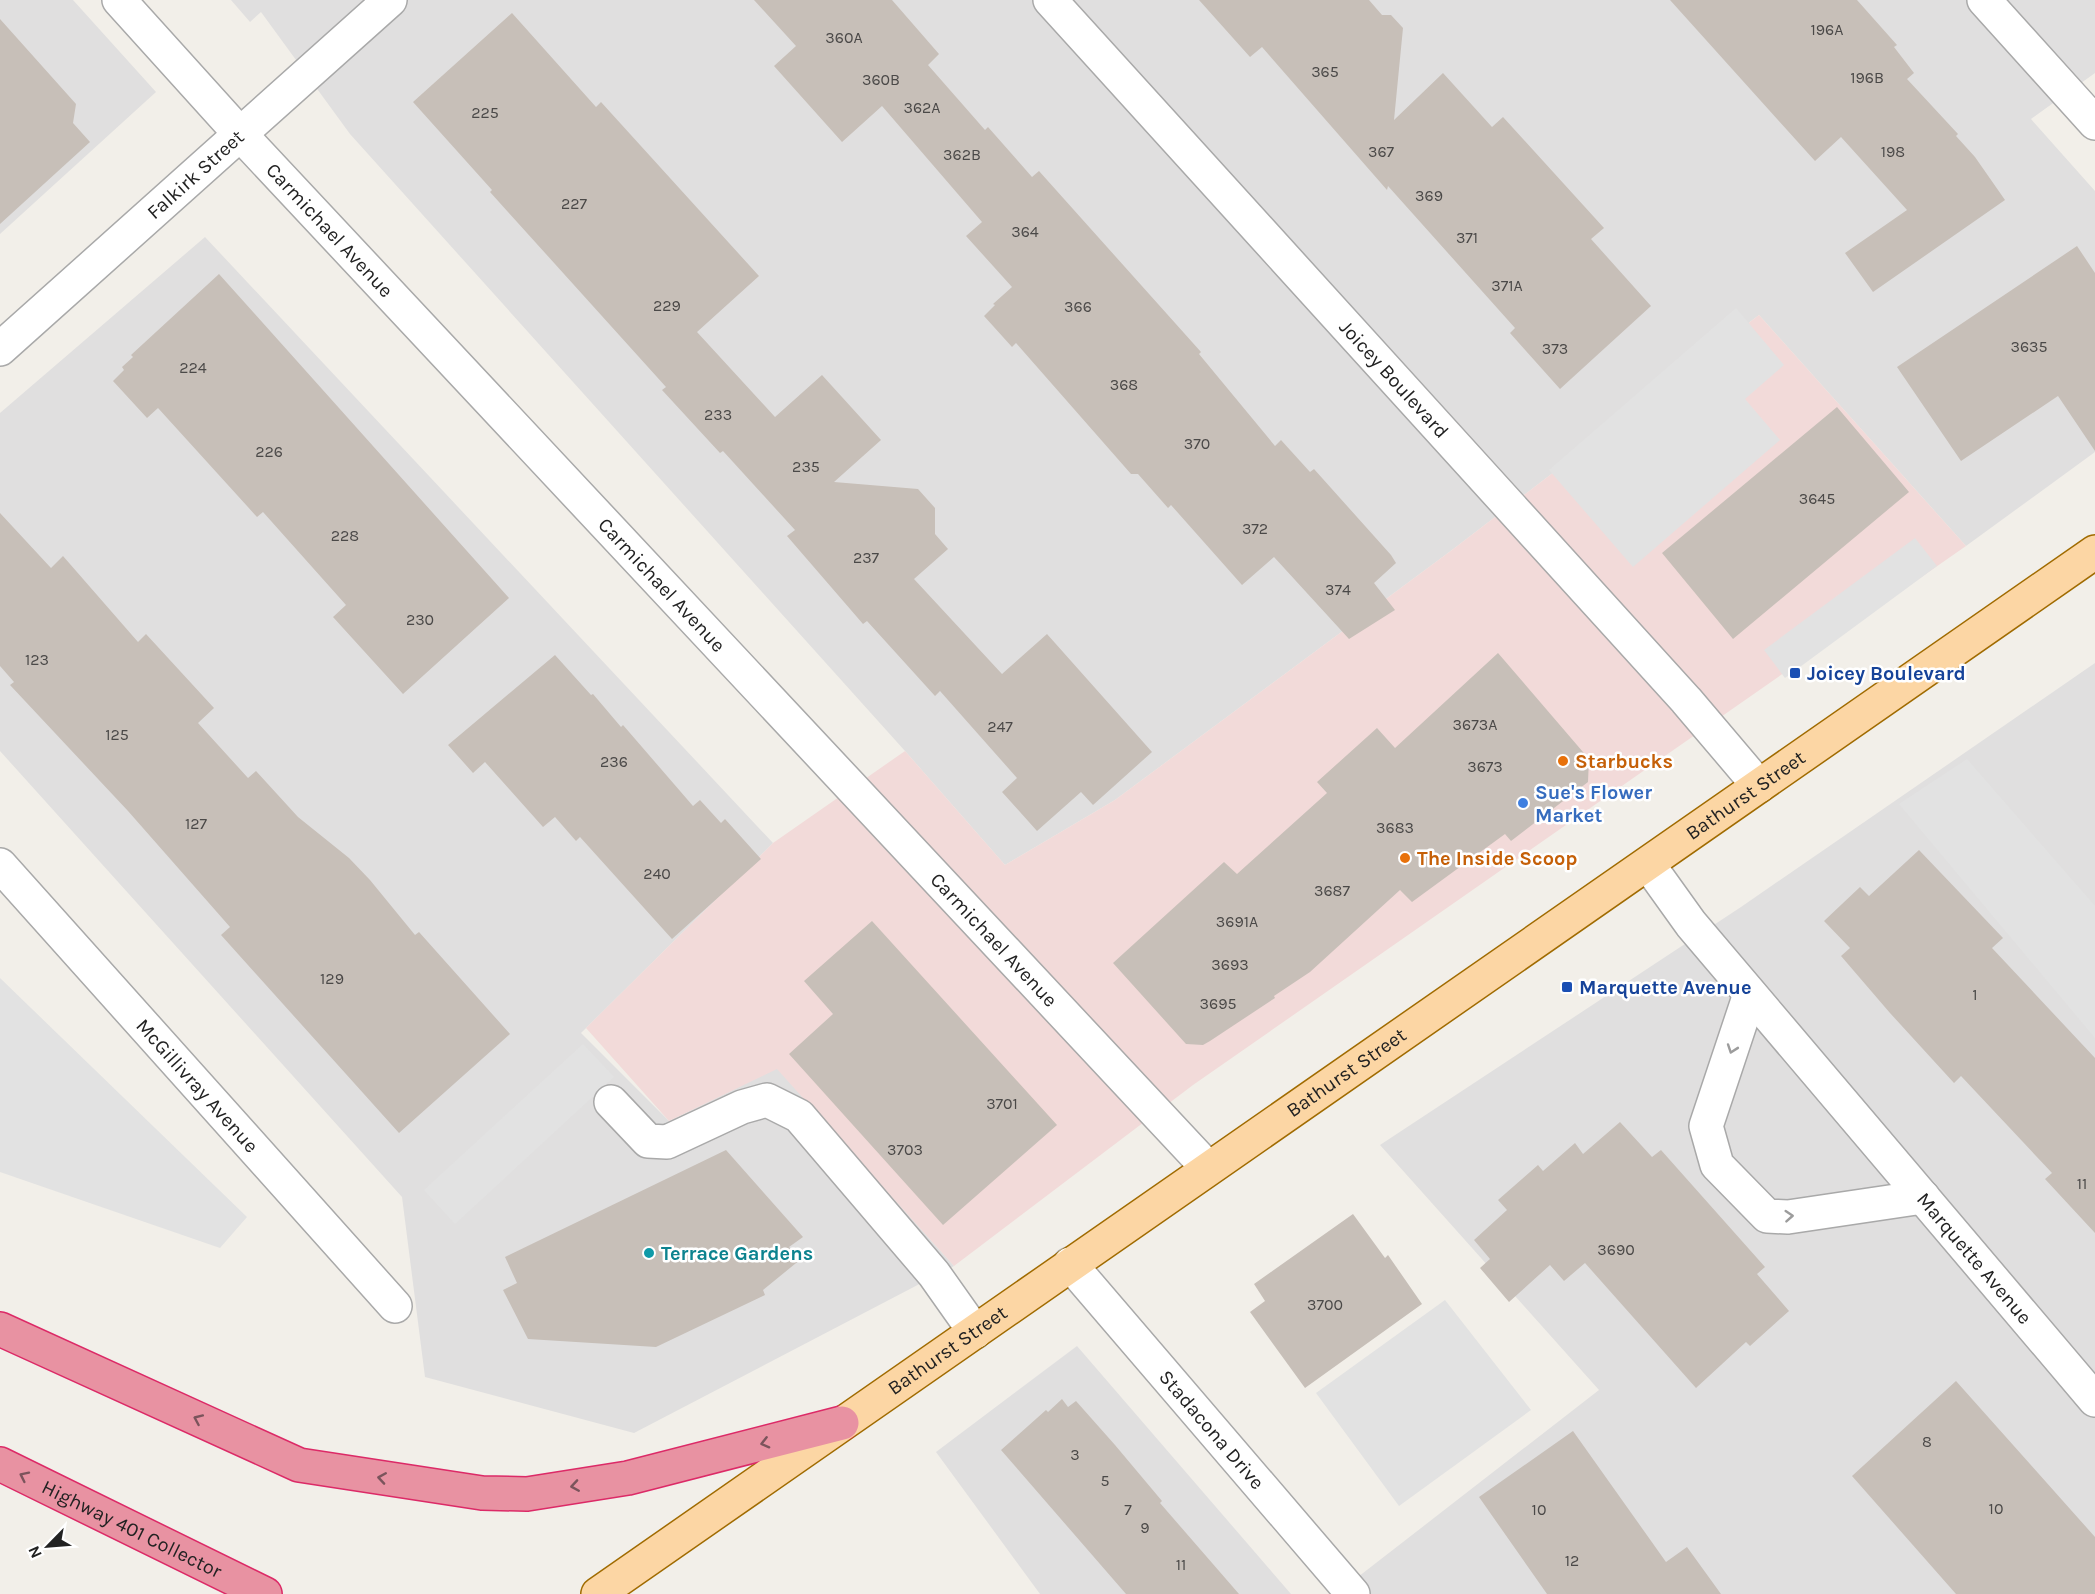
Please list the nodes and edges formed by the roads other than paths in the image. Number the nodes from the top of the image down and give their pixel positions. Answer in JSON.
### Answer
{"nodes":[{"id":1,"x":119,"y":0,"type":"edge"},
{"id":2,"x":390,"y":0,"type":"edge"},
{"id":3,"x":1050,"y":0,"type":"edge"},
{"id":4,"x":1984,"y":0,"type":"edge"},
{"id":5,"x":2095,"y":123,"type":"edge"},
{"id":6,"x":241,"y":135,"type":"junction"},
{"id":7,"x":0,"y":349,"type":"edge"},
{"id":8,"x":2095,"y":552,"type":"edge"},
{"id":9,"x":1759,"y":786,"type":"junction"},
{"id":10,"x":1648,"y":864,"type":"junction"},
{"id":11,"x":0,"y":865,"type":"edge"},
{"id":12,"x":1750,"y":994,"type":"junction"},
{"id":13,"x":610,"y":1102,"type":"dead end"},
{"id":14,"x":1207,"y":1167,"type":"junction"},
{"id":15,"x":1923,"y":1197,"type":"junction"},
{"id":16,"x":1070,"y":1264,"type":"junction"},
{"id":17,"x":395,"y":1306,"type":"dead end"},
{"id":18,"x":0,"y":1329,"type":"edge"},
{"id":19,"x":975,"y":1332,"type":"junction"},
{"id":20,"x":2095,"y":1400,"type":"edge"},
{"id":21,"x":842,"y":1423,"type":"junction"},
{"id":22,"x":0,"y":1464,"type":"edge"},
{"id":23,"x":265,"y":1594,"type":"edge"},
{"id":24,"x":598,"y":1594,"type":"edge"},
{"id":25,"x":1353,"y":1594,"type":"edge"}],
"edges":[{"from":1,"to":6,"type":"street","name":"Carmichael Avenue"},
{"from":2,"to":6,"type":"street","name":"Falkirk Street"},
{"from":3,"to":9,"type":"street","name":"Joicey Boulevard"},
{"from":4,"to":5,"type":"street"},
{"from":6,"to":7,"type":"street","name":"Falkirk Street"},
{"from":6,"to":14,"type":"street","name":"Carmichael Avenue"},
{"from":8,"to":9,"type":"main road","name":"Bathurst Street"},
{"from":9,"to":10,"type":"main road","name":"Bathurst Street"},
{"from":10,"to":12,"type":"street","name":"Marquette Avenue"},
{"from":10,"to":14,"type":"main road","name":"Bathurst Street"},
{"from":11,"to":17,"type":"street","name":"McGillivray Avenue"},
{"from":12,"to":15,"type":"street","name":"Marquette Avenue"},
{"from":12,"to":15,"type":"street","one_way":true},
{"from":13,"to":19,"type":"street"},
{"from":14,"to":16,"type":"main road","name":"Bathurst Street"},
{"from":15,"to":20,"type":"street","name":"Marquette Avenue"},
{"from":16,"to":19,"type":"main road","name":"Bathurst Street"},
{"from":16,"to":25,"type":"street","name":"Stadacona Drive"},
{"from":21,"to":18,"type":"highway","one_way":true},
{"from":19,"to":21,"type":"main road","name":"Bathurst Street"},
{"from":21,"to":24,"type":"main road","name":"Bathurst Street"},
{"from":23,"to":22,"type":"highway","name":"Highway 401 Collector","one_way":true}]}
